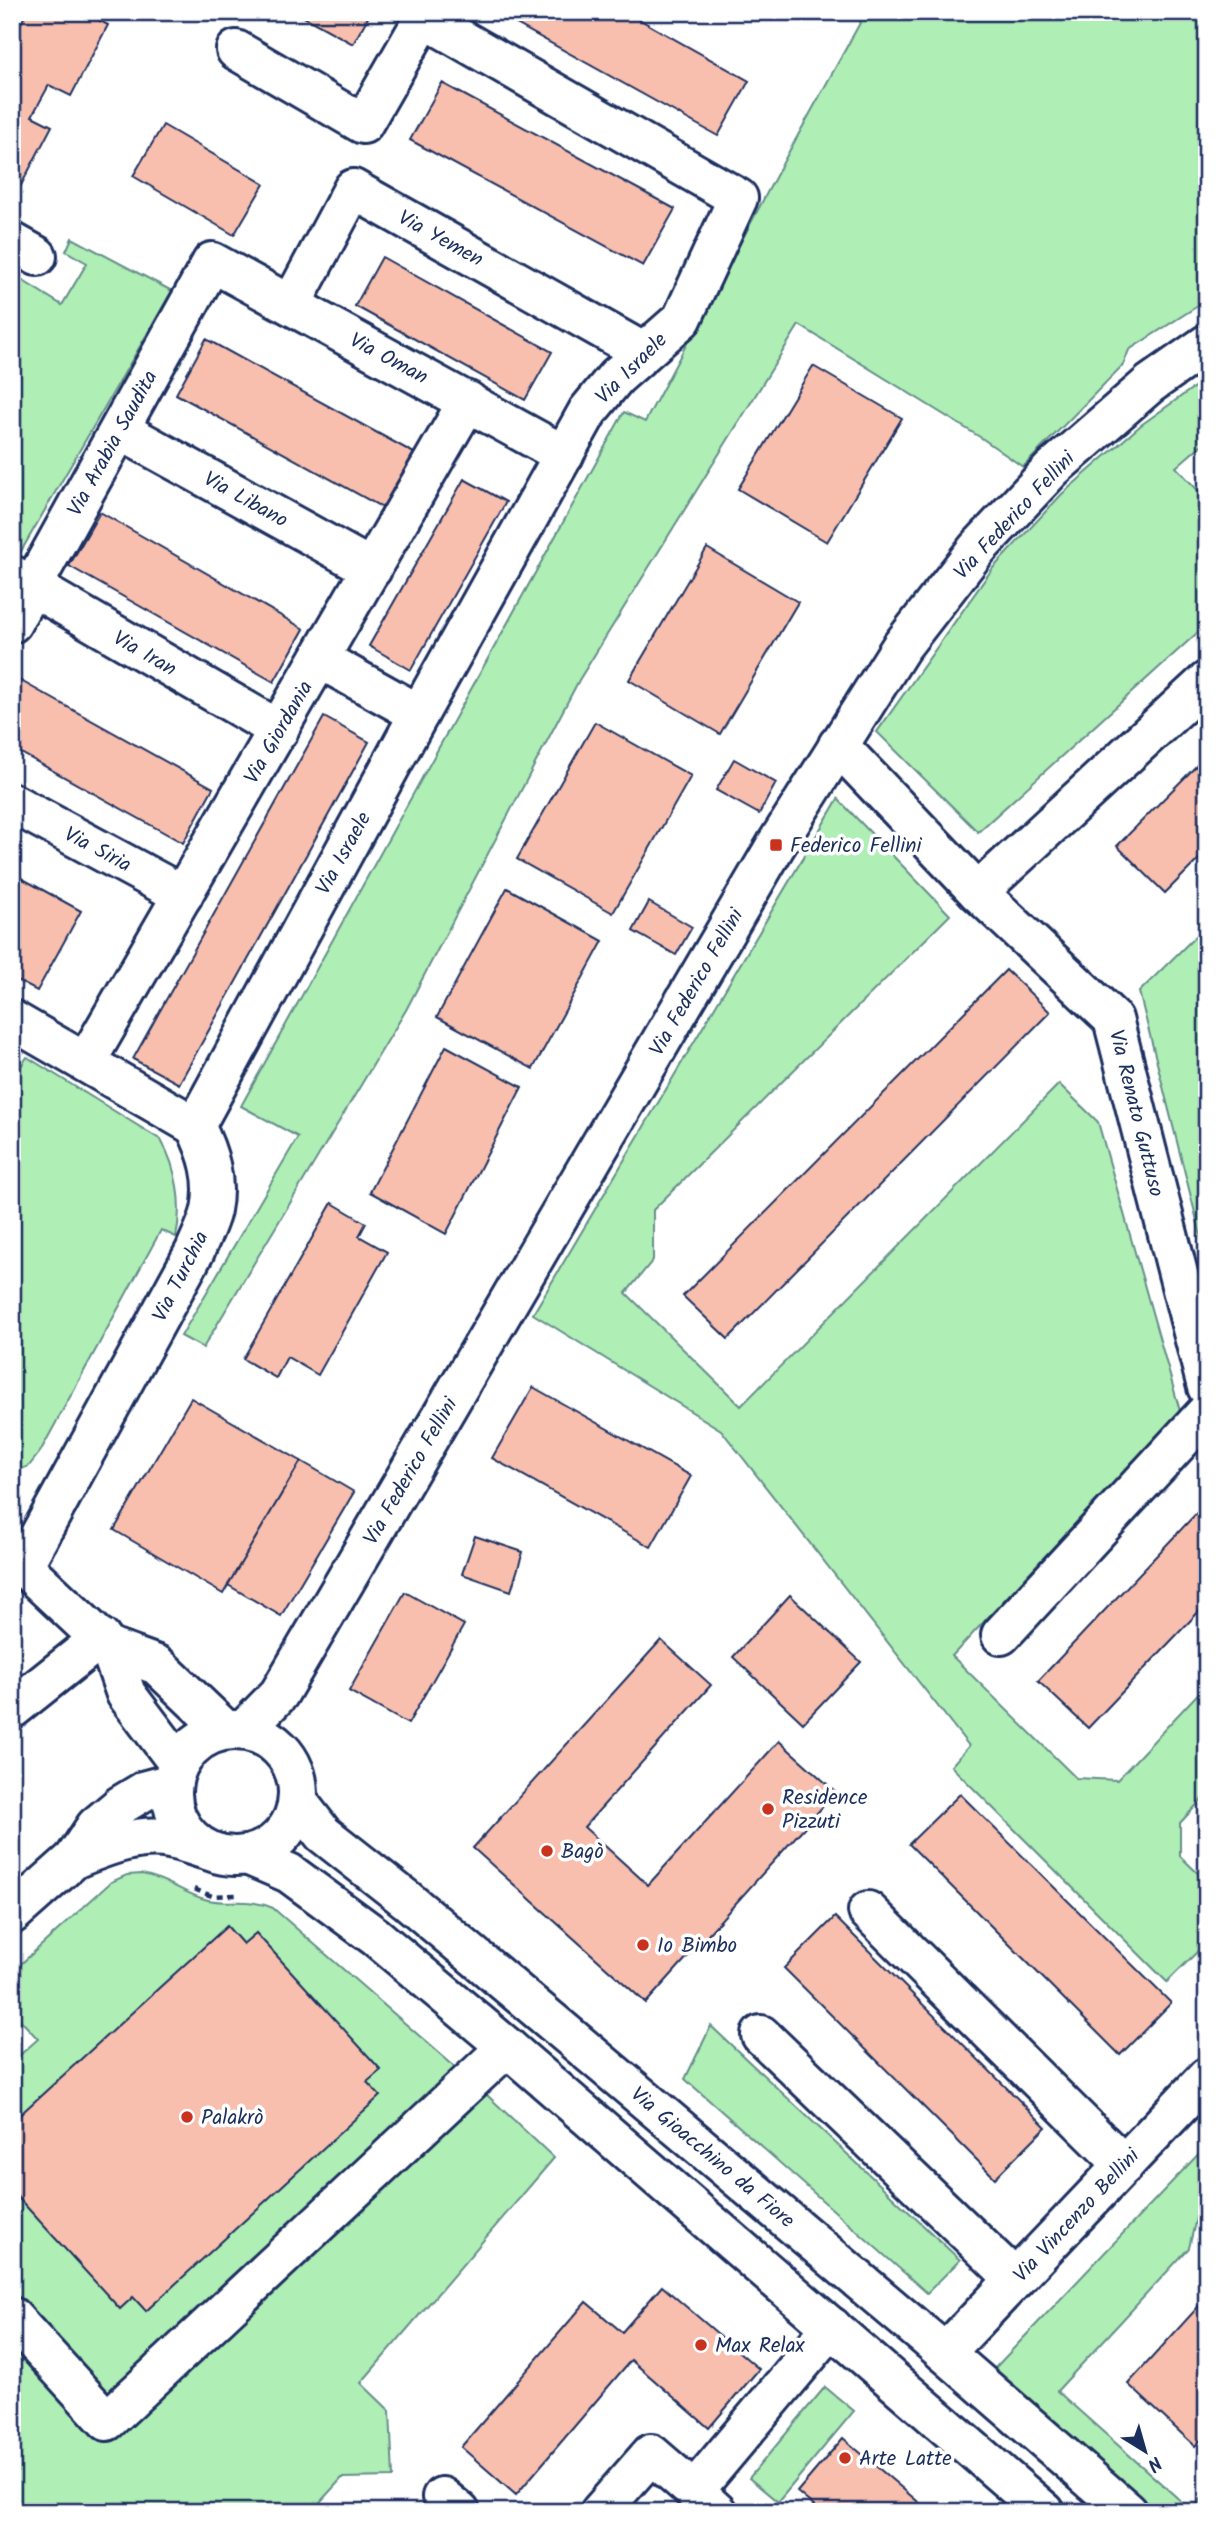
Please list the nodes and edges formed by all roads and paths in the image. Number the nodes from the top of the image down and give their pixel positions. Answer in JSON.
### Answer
{"nodes":[{"id":1,"x":236,"y":50,"type":"dead end"},
{"id":2,"x":212,"y":262,"type":"joint"},
{"id":3,"x":291,"y":305,"type":"junction"},
{"id":4,"x":1207,"y":344,"type":"edge"},
{"id":5,"x":643,"y":352,"type":"junction"},
{"id":6,"x":468,"y":401,"type":"junction"},
{"id":7,"x":120,"y":430,"type":"junction"},
{"id":8,"x":564,"y":455,"type":"junction"},
{"id":9,"x":372,"y":569,"type":"junction"},
{"id":10,"x":22,"y":581,"type":"edge"},
{"id":11,"x":12,"y":623,"type":"edge"},
{"id":12,"x":320,"y":659,"type":"junction"},
{"id":13,"x":1207,"y":681,"type":"edge"},
{"id":14,"x":419,"y":714,"type":"junction"},
{"id":15,"x":279,"y":730,"type":"junction"},
{"id":16,"x":838,"y":745,"type":"junction"},
{"id":17,"x":12,"y":803,"type":"edge"},
{"id":18,"x":978,"y":892,"type":"junction"},
{"id":19,"x":183,"y":895,"type":"junction"},
{"id":20,"x":12,"y":1020,"type":"edge"},
{"id":21,"x":86,"y":1062,"type":"junction"},
{"id":22,"x":195,"y":1126,"type":"junction"},
{"id":23,"x":1207,"y":1387,"type":"edge"},
{"id":24,"x":1207,"y":1412,"type":"edge"},
{"id":25,"x":18,"y":1561,"type":"edge"},
{"id":26,"x":1001,"y":1635,"type":"dead end"},
{"id":27,"x":105,"y":1643,"type":"junction"},
{"id":28,"x":279,"y":1695,"type":"junction"},
{"id":29,"x":12,"y":1709,"type":"edge"},
{"id":30,"x":235,"y":1729,"type":"junction"},
{"id":31,"x":280,"y":1747,"type":"junction"},
{"id":32,"x":175,"y":1773,"type":"junction"},
{"id":33,"x":298,"y":1802,"type":"junction"},
{"id":34,"x":207,"y":1850,"type":"junction"},
{"id":35,"x":247,"y":1856,"type":"junction"},
{"id":36,"x":74,"y":1859,"type":"junction"},
{"id":37,"x":185,"y":1884,"type":"dead end"},
{"id":38,"x":237,"y":1895,"type":"dead end"},
{"id":39,"x":868,"y":1911,"type":"dead end"},
{"id":40,"x":12,"y":1914,"type":"edge"},
{"id":41,"x":22,"y":1951,"type":"dead end"},
{"id":42,"x":12,"y":1960,"type":"edge"},
{"id":43,"x":761,"y":2035,"type":"dead end"},
{"id":44,"x":507,"y":2047,"type":"junction"},
{"id":45,"x":1207,"y":2077,"type":"edge"},
{"id":46,"x":1124,"y":2165,"type":"junction"},
{"id":47,"x":1015,"y":2279,"type":"junction"},
{"id":48,"x":12,"y":2317,"type":"edge"},
{"id":49,"x":832,"y":2327,"type":"junction"},
{"id":50,"x":945,"y":2353,"type":"junction"},
{"id":51,"x":705,"y":2501,"type":"edge"},
{"id":52,"x":600,"y":2512,"type":"edge"},
{"id":53,"x":1045,"y":2512,"type":"edge"},
{"id":54,"x":1128,"y":2512,"type":"edge"}],
"edges":[{"from":1,"to":5,"type":"street","name":"Via Israele"},
{"from":2,"to":3,"type":"street","name":"Via Oman"},
{"from":2,"to":7,"type":"street","name":"Via Arabia Saudita"},
{"from":3,"to":5,"type":"street","name":"Via Yemen"},
{"from":3,"to":6,"type":"street","name":"Via Oman"},
{"from":4,"to":16,"type":"street","name":"Via Federico Fellini"},
{"from":5,"to":8,"type":"street","name":"Via Israele"},
{"from":6,"to":8,"type":"street","name":"Via Oman"},
{"from":6,"to":9,"type":"street","name":"Via Giordania"},
{"from":7,"to":9,"type":"street","name":"Via Libano"},
{"from":7,"to":10,"type":"street","name":"Via Arabia Saudita"},
{"from":8,"to":14,"type":"street","name":"Via Israele"},
{"from":9,"to":12,"type":"street","name":"Via Giordania"},
{"from":10,"to":11,"type":"street","name":"Via Arabia Saudita"},
{"from":10,"to":15,"type":"street","name":"Via Iran"},
{"from":12,"to":14,"type":"street"},
{"from":12,"to":15,"type":"street","name":"Via Giordania"},
{"from":13,"to":18,"type":"street"},
{"from":14,"to":22,"type":"street","name":"Via Israele"},
{"from":15,"to":19,"type":"street","name":"Via Giordania"},
{"from":16,"to":18,"type":"street","name":"Via Renato Guttuso"},
{"from":16,"to":28,"type":"street","name":"Via Federico Fellini"},
{"from":17,"to":19,"type":"street","name":"Via Siria"},
{"from":18,"to":23,"type":"street","name":"Via Renato Guttuso"},
{"from":19,"to":21,"type":"street","name":"Via Giordania"},
{"from":20,"to":21,"type":"street"},
{"from":21,"to":22,"type":"street"},
{"from":22,"to":25,"type":"street","name":"Via Turchia"},
{"from":24,"to":26,"type":"street"},
{"from":25,"to":27,"type":"street"},
{"from":27,"to":29,"type":"street"},
{"from":27,"to":30,"type":"street"},
{"from":27,"to":32,"type":"street"},
{"from":28,"to":30,"type":"street","name":"Via Federico Fellini"},
{"from":28,"to":31,"type":"street"},
{"from":30,"to":31,"type":"street"},
{"from":30,"to":32,"type":"street"},
{"from":31,"to":33,"type":"street"},
{"from":32,"to":34,"type":"street"},
{"from":32,"to":36,"type":"street"},
{"from":33,"to":35,"type":"street"},
{"from":33,"to":50,"type":"street","name":"Via Gioacchino da Fiore"},
{"from":34,"to":35,"type":"street"},
{"from":34,"to":36,"type":"street"},
{"from":35,"to":44,"type":"street"},
{"from":36,"to":40,"type":"street"},
{"from":37,"to":38,"type":"path"},
{"from":39,"to":46,"type":"street"},
{"from":41,"to":42,"type":"path"},
{"from":43,"to":47,"type":"street"},
{"from":44,"to":48,"type":"street"},
{"from":44,"to":49,"type":"street"},
{"from":45,"to":46,"type":"street","name":"Via Vincenzo Bellini"},
{"from":46,"to":47,"type":"street","name":"Via Vincenzo Bellini"},
{"from":47,"to":50,"type":"street","name":"Via Vincenzo Bellini"},
{"from":49,"to":51,"type":"street"},
{"from":49,"to":53,"type":"street"},
{"from":50,"to":54,"type":"street","name":"Via Gioacchino da Fiore"},
{"from":51,"to":52,"type":"street"}]}
